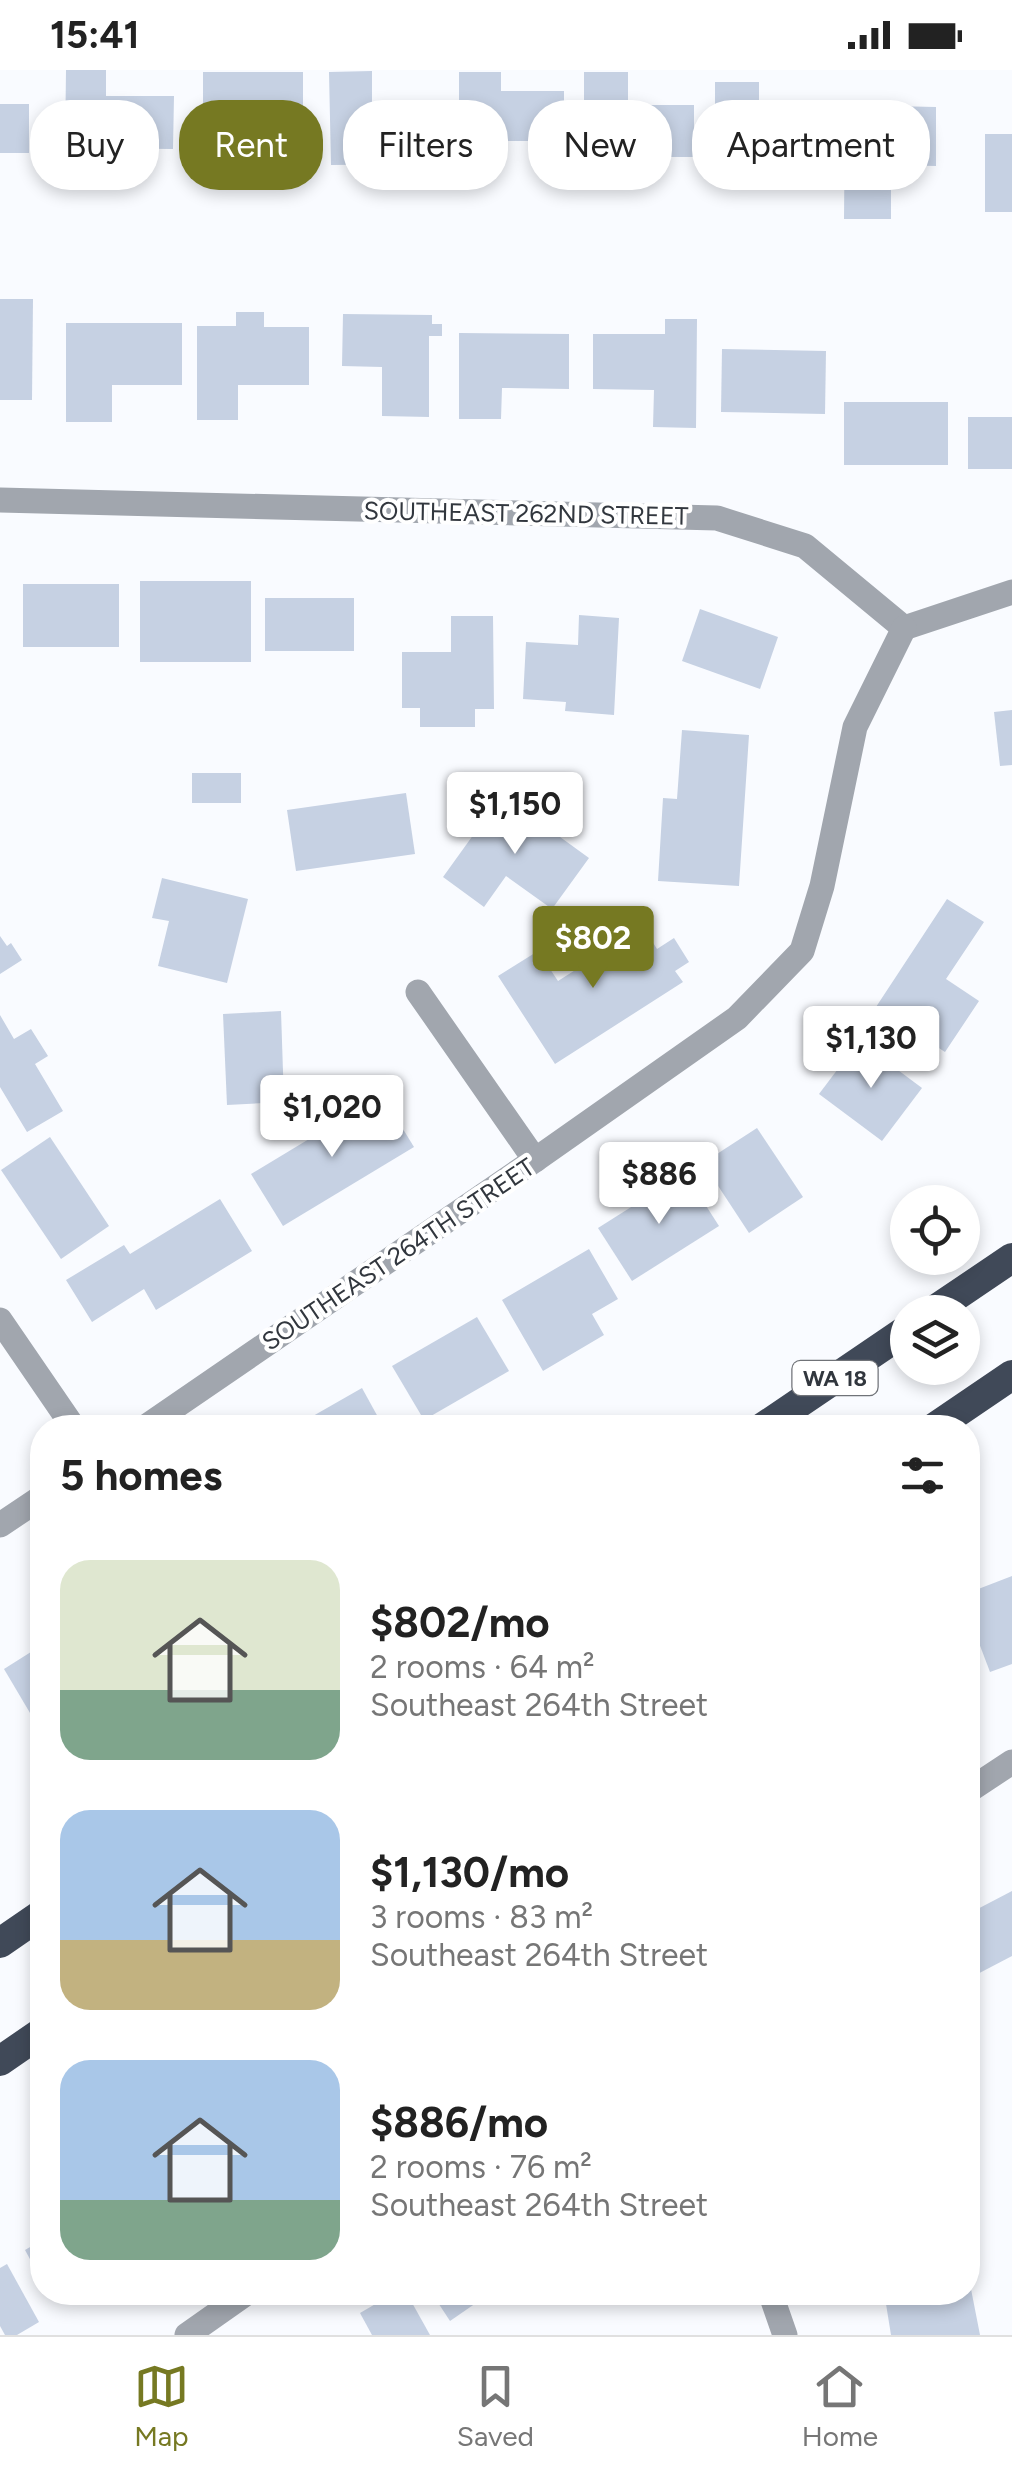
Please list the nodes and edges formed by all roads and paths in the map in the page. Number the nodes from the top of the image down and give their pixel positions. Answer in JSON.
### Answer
{"nodes":[{"id":1,"x":0,"y":500,"type":"edge"},
{"id":2,"x":1012,"y":592,"type":"edge"},
{"id":3,"x":904,"y":628,"type":"junction"},
{"id":4,"x":418,"y":992,"type":"dead end"},
{"id":5,"x":535,"y":1160,"type":"junction"},
{"id":6,"x":1012,"y":1258,"type":"edge"},
{"id":7,"x":957,"y":1295,"type":"edge"},
{"id":8,"x":0,"y":1320,"type":"edge"},
{"id":9,"x":890,"y":1341,"type":"edge"},
{"id":10,"x":1012,"y":1375,"type":"edge"},
{"id":11,"x":65,"y":1415,"type":"edge"},
{"id":12,"x":163,"y":1415,"type":"edge"},
{"id":13,"x":781,"y":1415,"type":"edge"},
{"id":14,"x":953,"y":1415,"type":"edge"},
{"id":15,"x":30,"y":1505,"type":"edge"},
{"id":16,"x":0,"y":1526,"type":"edge"},
{"id":17,"x":1012,"y":1762,"type":"edge"},
{"id":18,"x":980,"y":1782,"type":"edge"},
{"id":19,"x":30,"y":1922,"type":"edge"},
{"id":20,"x":0,"y":1943,"type":"edge"},
{"id":21,"x":30,"y":2040,"type":"edge"},
{"id":22,"x":0,"y":2061,"type":"edge"},
{"id":23,"x":230,"y":2305,"type":"edge"},
{"id":24,"x":775,"y":2305,"type":"edge"},
{"id":25,"x":187,"y":2335,"type":"edge"},
{"id":26,"x":785,"y":2335,"type":"edge"}],
"edges":[{"from":1,"to":3,"type":"street","name":"SOUTHEAST 262ND STREET"},
{"from":2,"to":3,"type":"street"},
{"from":3,"to":5,"type":"street","name":"SOUTHEAST 264TH STREET"},
{"from":4,"to":5,"type":"street"},
{"from":5,"to":12,"type":"street","name":"SOUTHEAST 264TH STREET"},
{"from":6,"to":7,"type":"highway"},
{"from":8,"to":11,"type":"street"},
{"from":9,"to":13,"type":"highway","number":"WA 18"},
{"from":10,"to":14,"type":"highway"},
{"from":15,"to":16,"type":"street"},
{"from":17,"to":18,"type":"street"},
{"from":19,"to":20,"type":"highway"},
{"from":21,"to":22,"type":"highway"},
{"from":23,"to":25,"type":"street"},
{"from":24,"to":26,"type":"street"}]}
